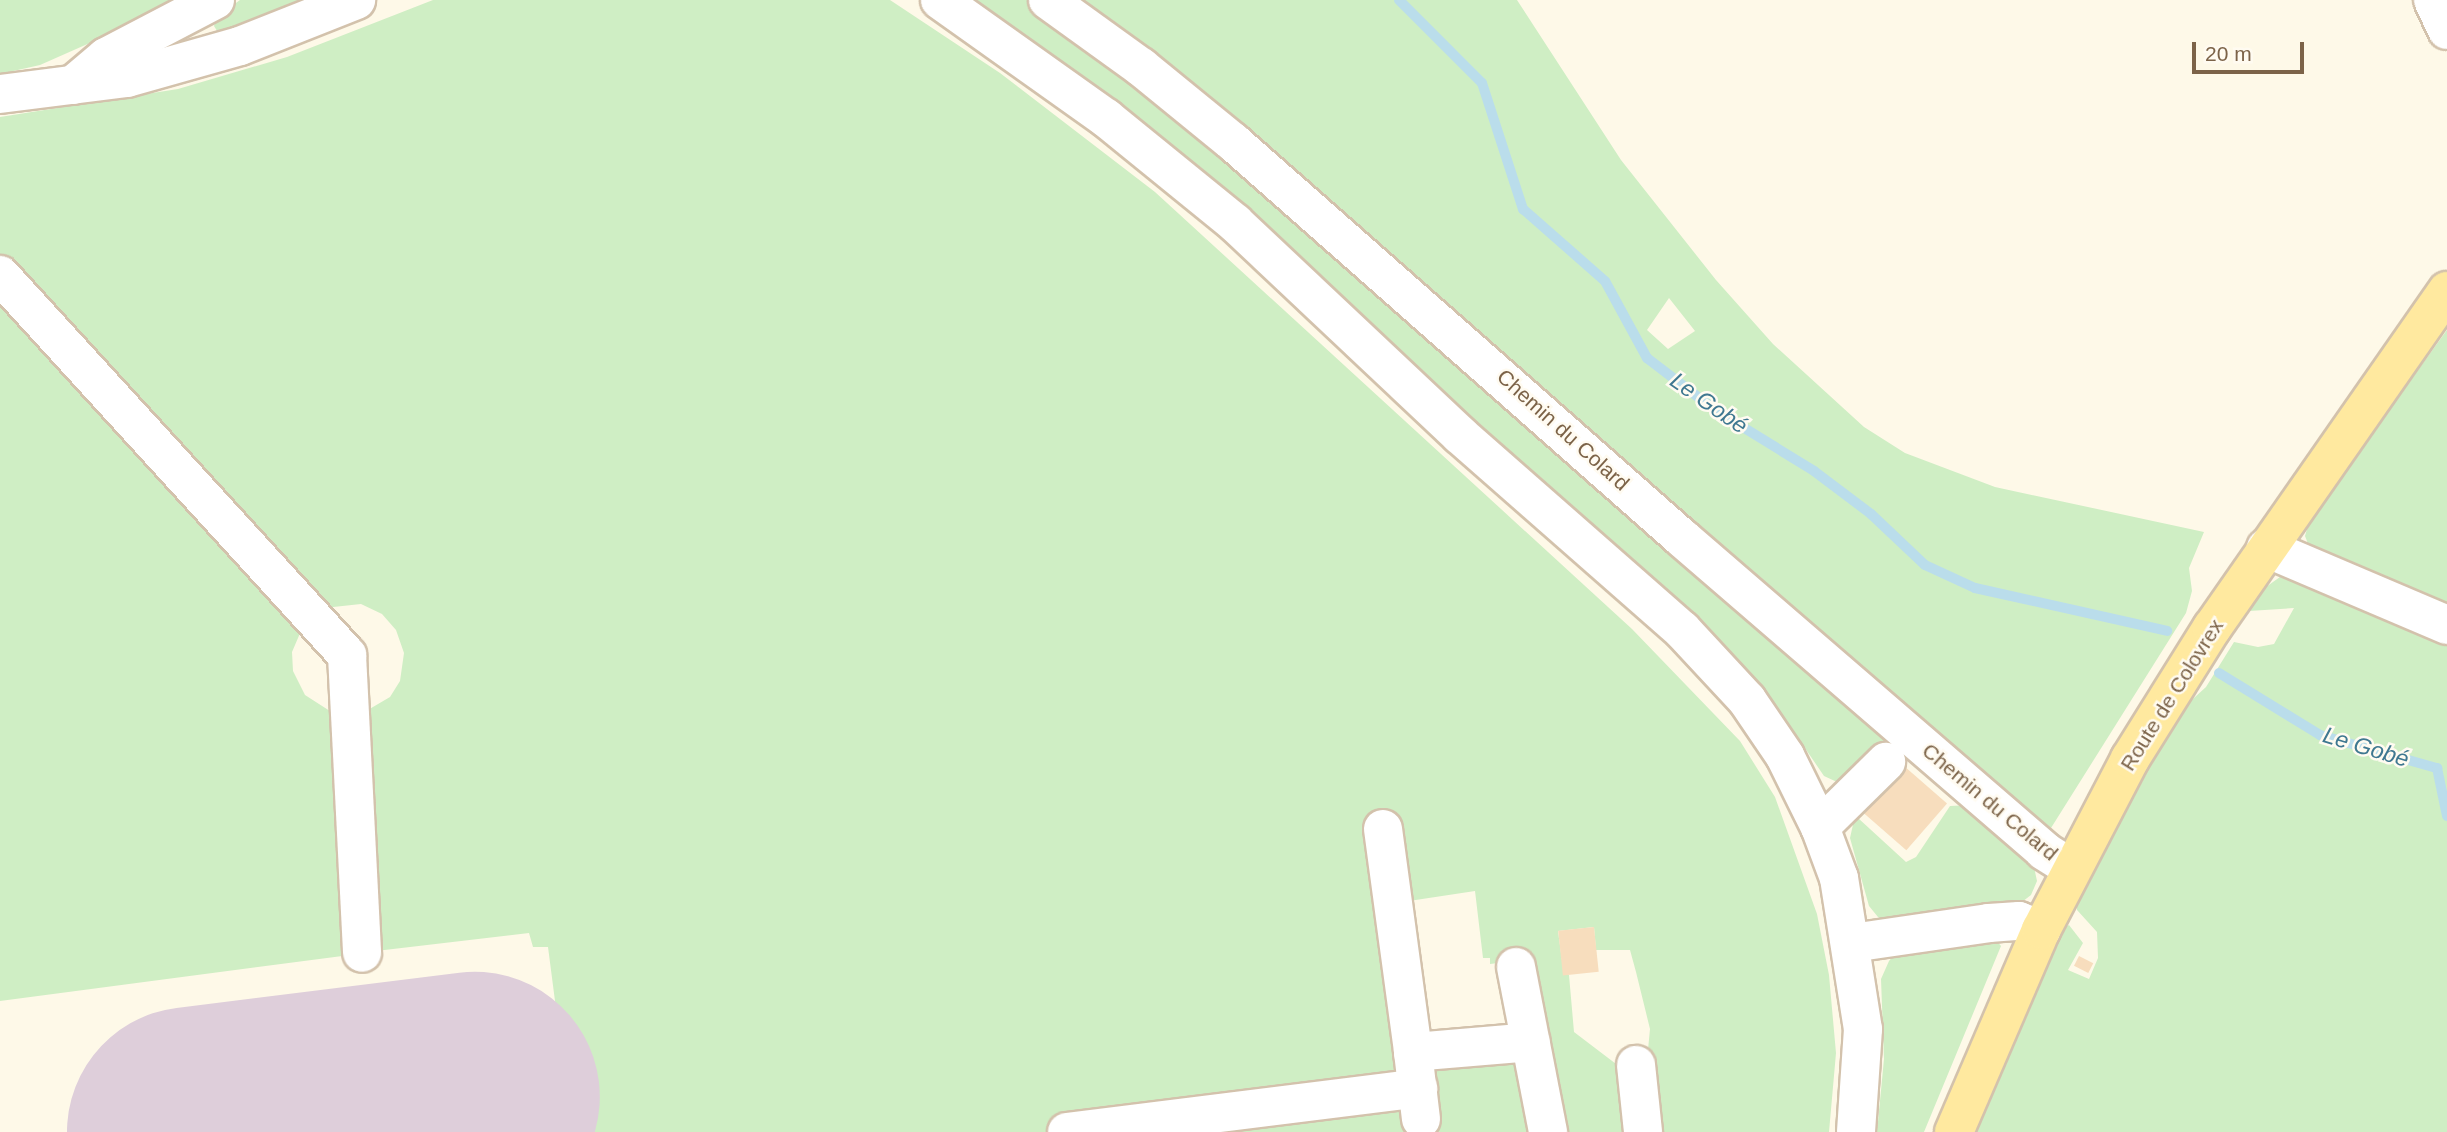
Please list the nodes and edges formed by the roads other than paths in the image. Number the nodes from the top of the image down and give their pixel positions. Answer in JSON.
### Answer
{"nodes":[{"id":1,"x":215,"y":0,"type":"edge"},
{"id":2,"x":356,"y":0,"type":"edge"},
{"id":3,"x":940,"y":0,"type":"edge"},
{"id":4,"x":1048,"y":0,"type":"edge"},
{"id":5,"x":2433,"y":0,"type":"edge"},
{"id":6,"x":2447,"y":30,"type":"edge"},
{"id":7,"x":73,"y":85,"type":"junction"},
{"id":8,"x":0,"y":94,"type":"edge"},
{"id":9,"x":0,"y":275,"type":"edge"},
{"id":10,"x":2447,"y":291,"type":"edge"},
{"id":11,"x":2266,"y":548,"type":"junction"},
{"id":12,"x":2447,"y":625,"type":"edge"},
{"id":13,"x":1886,"y":762,"type":"dead end"},
{"id":14,"x":1821,"y":827,"type":"junction"},
{"id":15,"x":1383,"y":829,"type":"dead end"},
{"id":16,"x":2071,"y":868,"type":"junction"},
{"id":17,"x":2041,"y":930,"type":"junction"},
{"id":18,"x":1852,"y":943,"type":"junction"},
{"id":19,"x":362,"y":953,"type":"dead end"},
{"id":20,"x":1516,"y":967,"type":"dead end"},
{"id":21,"x":1531,"y":1042,"type":"junction"},
{"id":22,"x":1636,"y":1065,"type":"dead end"},
{"id":23,"x":1418,"y":1086,"type":"junction"},
{"id":24,"x":1067,"y":1132,"type":"edge"},
{"id":25,"x":1548,"y":1132,"type":"edge"},
{"id":26,"x":1643,"y":1132,"type":"edge"},
{"id":27,"x":1856,"y":1132,"type":"edge"},
{"id":28,"x":1954,"y":1132,"type":"edge"}],
"edges":[{"from":1,"to":7,"type":"street"},
{"from":2,"to":7,"type":"street"},
{"from":3,"to":14,"type":"street"},
{"from":4,"to":16,"type":"street","name":"Chemin du Colard"},
{"from":5,"to":6,"type":"street"},
{"from":7,"to":8,"type":"street"},
{"from":9,"to":19,"type":"street"},
{"from":10,"to":11,"type":"main road","name":"Route de Colovrex"},
{"from":11,"to":12,"type":"street"},
{"from":11,"to":16,"type":"main road","name":"Route de Colovrex"},
{"from":13,"to":14,"type":"street"},
{"from":14,"to":18,"type":"street"},
{"from":15,"to":23,"type":"street"},
{"from":16,"to":17,"type":"main road","name":"Route de Colovrex"},
{"from":17,"to":18,"type":"street"},
{"from":17,"to":28,"type":"main road","name":"Route de Colovrex"},
{"from":18,"to":27,"type":"street"},
{"from":20,"to":21,"type":"street"},
{"from":21,"to":23,"type":"street"},
{"from":21,"to":25,"type":"street"},
{"from":22,"to":26,"type":"street"},
{"from":23,"to":24,"type":"street"}]}
